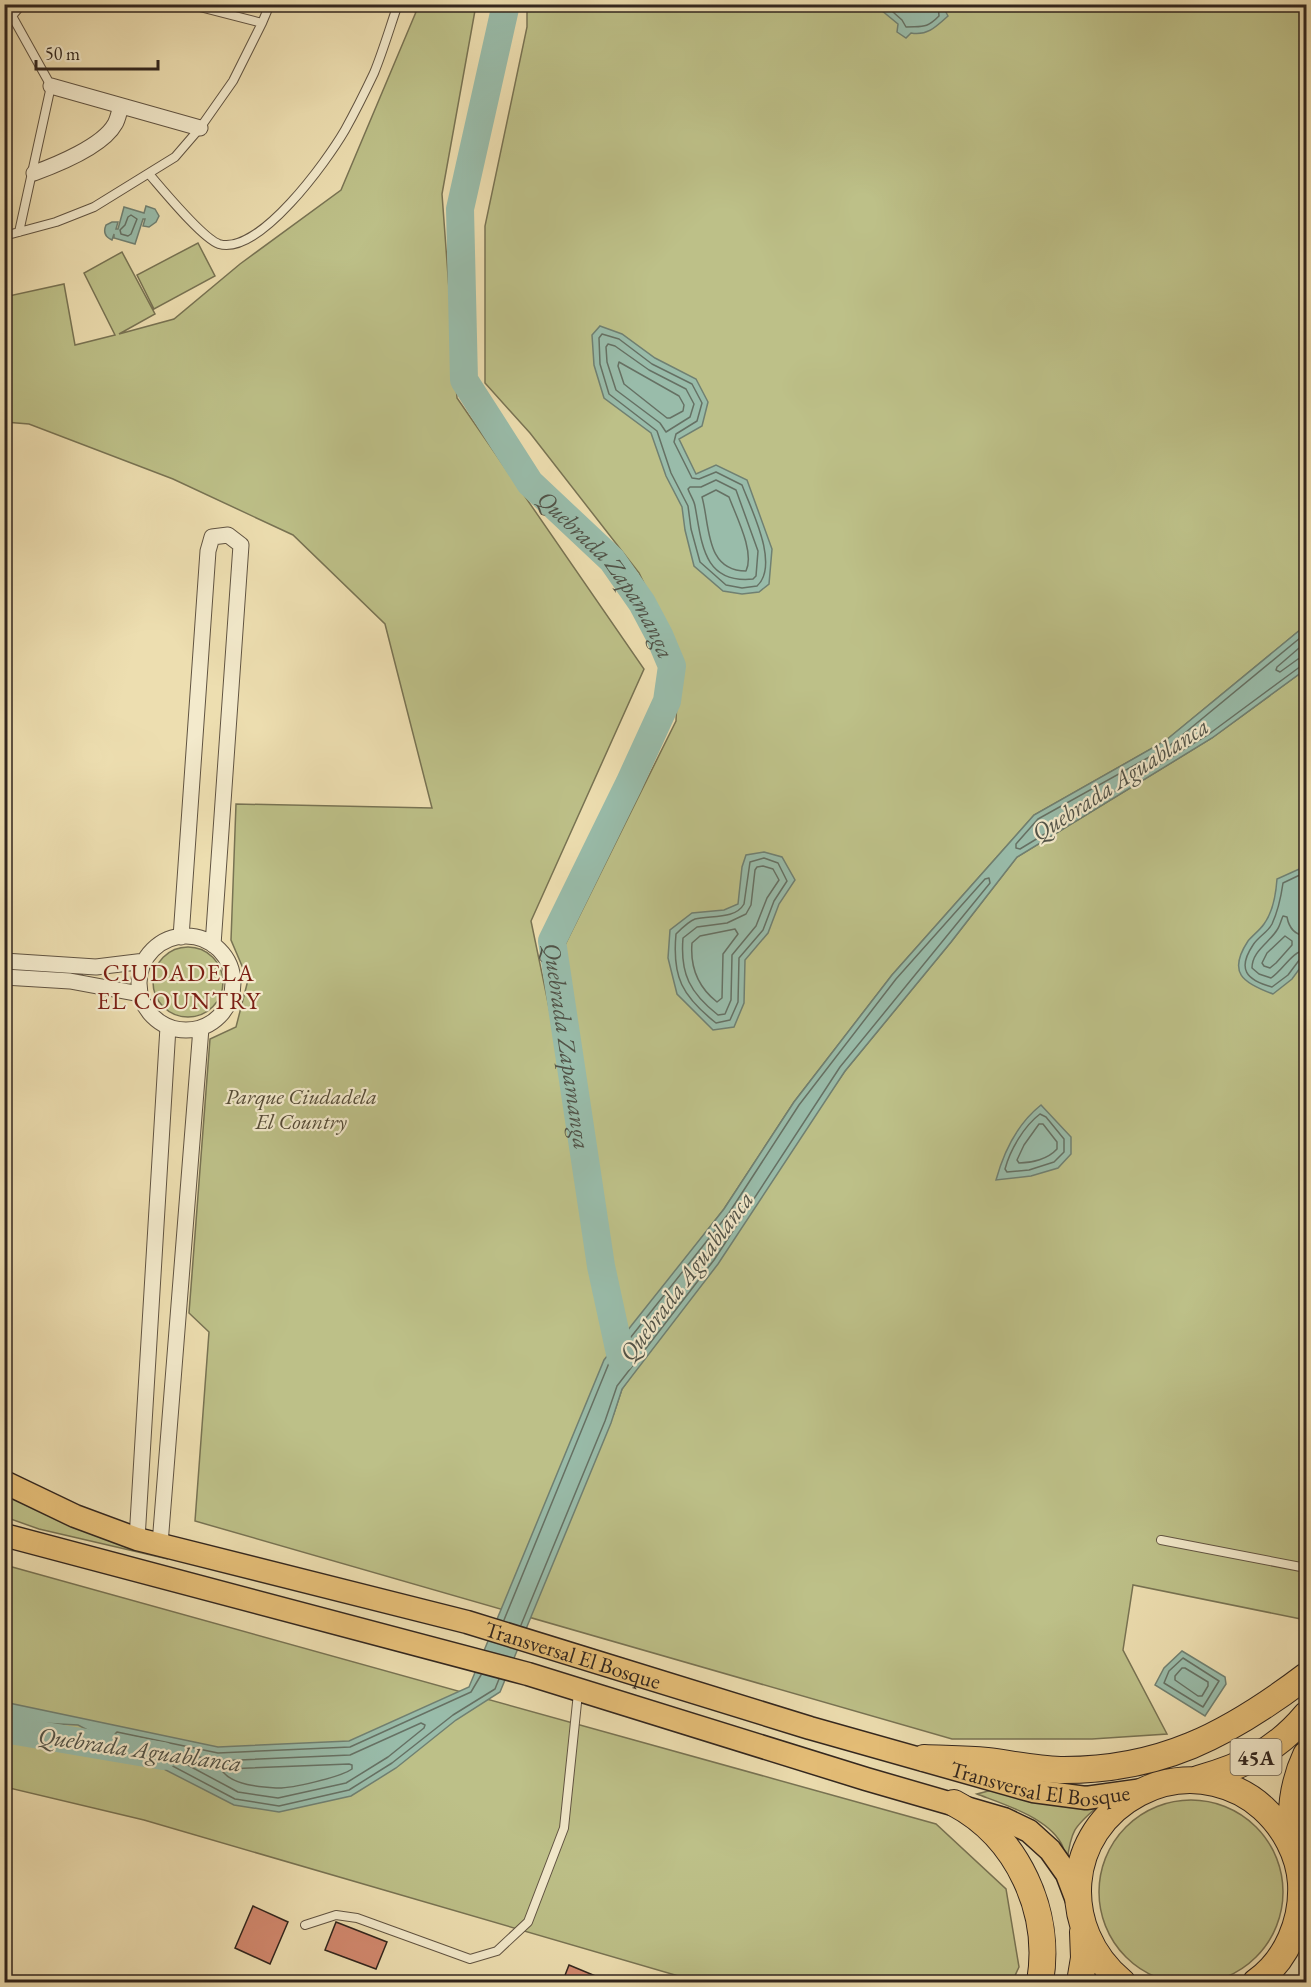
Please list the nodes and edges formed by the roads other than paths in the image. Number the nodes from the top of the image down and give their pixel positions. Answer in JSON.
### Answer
{"nodes":[{"id":1,"x":22,"y":4,"type":"edge"},
{"id":2,"x":188,"y":4,"type":"edge"},
{"id":3,"x":270,"y":4,"type":"edge"},
{"id":4,"x":398,"y":4,"type":"edge"},
{"id":5,"x":8,"y":18,"type":"edge"},
{"id":6,"x":262,"y":23,"type":"junction"},
{"id":7,"x":51,"y":86,"type":"junction"},
{"id":8,"x":122,"y":106,"type":"junction"},
{"id":9,"x":200,"y":128,"type":"junction"},
{"id":10,"x":34,"y":173,"type":"junction"},
{"id":11,"x":149,"y":174,"type":"junction"},
{"id":12,"x":20,"y":232,"type":"junction"},
{"id":13,"x":4,"y":236,"type":"edge"},
{"id":14,"x":182,"y":937,"type":"junction"},
{"id":15,"x":213,"y":945,"type":"junction"},
{"id":16,"x":4,"y":961,"type":"edge"},
{"id":17,"x":145,"y":961,"type":"junction"},
{"id":18,"x":4,"y":977,"type":"edge"},
{"id":19,"x":140,"y":994,"type":"junction"},
{"id":20,"x":168,"y":1027,"type":"junction"},
{"id":21,"x":201,"y":1028,"type":"junction"},
{"id":22,"x":4,"y":1482,"type":"edge"},
{"id":23,"x":4,"y":1535,"type":"edge"},
{"id":24,"x":137,"y":1539,"type":"junction"},
{"id":25,"x":1161,"y":1540,"type":"dead end"},
{"id":26,"x":160,"y":1544,"type":"junction"},
{"id":27,"x":1306,"y":1568,"type":"edge"},
{"id":28,"x":1306,"y":1676,"type":"edge"},
{"id":29,"x":578,"y":1691,"type":"junction"},
{"id":30,"x":1306,"y":1714,"type":"edge"},
{"id":31,"x":1306,"y":1755,"type":"edge"},
{"id":32,"x":924,"y":1758,"type":"junction"},
{"id":33,"x":1195,"y":1780,"type":"junction"},
{"id":34,"x":1146,"y":1789,"type":"junction"},
{"id":35,"x":954,"y":1803,"type":"junction"},
{"id":36,"x":1293,"y":1849,"type":"junction"},
{"id":37,"x":1080,"y":1915,"type":"junction"},
{"id":38,"x":305,"y":1925,"type":"dead end"},
{"id":39,"x":1040,"y":1983,"type":"edge"},
{"id":40,"x":1080,"y":1983,"type":"edge"},
{"id":41,"x":1122,"y":1983,"type":"edge"},
{"id":42,"x":1256,"y":1983,"type":"edge"}],
"edges":[{"from":1,"to":5,"type":"lane"},
{"from":2,"to":6,"type":"lane"},
{"from":3,"to":6,"type":"lane"},
{"from":4,"to":11,"type":"lane"},
{"from":5,"to":7,"type":"lane"},
{"from":6,"to":9,"type":"lane"},
{"from":7,"to":8,"type":"street"},
{"from":7,"to":10,"type":"lane"},
{"from":8,"to":9,"type":"street"},
{"from":8,"to":10,"type":"street"},
{"from":9,"to":11,"type":"lane"},
{"from":10,"to":12,"type":"lane"},
{"from":11,"to":12,"type":"lane"},
{"from":12,"to":13,"type":"lane"},
{"from":14,"to":15,"type":"street"},
{"from":14,"to":15,"type":"street"},
{"from":14,"to":17,"type":"street"},
{"from":15,"to":21,"type":"street"},
{"from":16,"to":17,"type":"street"},
{"from":17,"to":19,"type":"street"},
{"from":18,"to":19,"type":"street"},
{"from":19,"to":20,"type":"street"},
{"from":20,"to":21,"type":"street"},
{"from":20,"to":24,"type":"street"},
{"from":21,"to":26,"type":"street"},
{"from":22,"to":24,"type":"main road","name":"Transversal El Bosque"},
{"from":23,"to":29,"type":"main road","name":"Transversal El Bosque"},
{"from":24,"to":26,"type":"main road","name":"Transversal El Bosque"},
{"from":25,"to":27,"type":"lane"},
{"from":26,"to":32,"type":"main road","name":"Transversal El Bosque"},
{"from":28,"to":32,"type":"highway"},
{"from":29,"to":35,"type":"main road","name":"Transversal El Bosque"},
{"from":29,"to":38,"type":"lane"},
{"from":30,"to":33,"type":"highway","number":"45A"},
{"from":31,"to":36,"type":"highway","number":"45A"},
{"from":32,"to":34,"type":"main road","name":"Transversal El Bosque"},
{"from":33,"to":34,"type":"highway"},
{"from":33,"to":36,"type":"highway"},
{"from":34,"to":37,"type":"highway"},
{"from":35,"to":37,"type":"main road","name":"Transversal El Bosque"},
{"from":35,"to":39,"type":"highway"},
{"from":36,"to":42,"type":"highway"},
{"from":37,"to":40,"type":"highway"},
{"from":37,"to":41,"type":"highway"}]}
